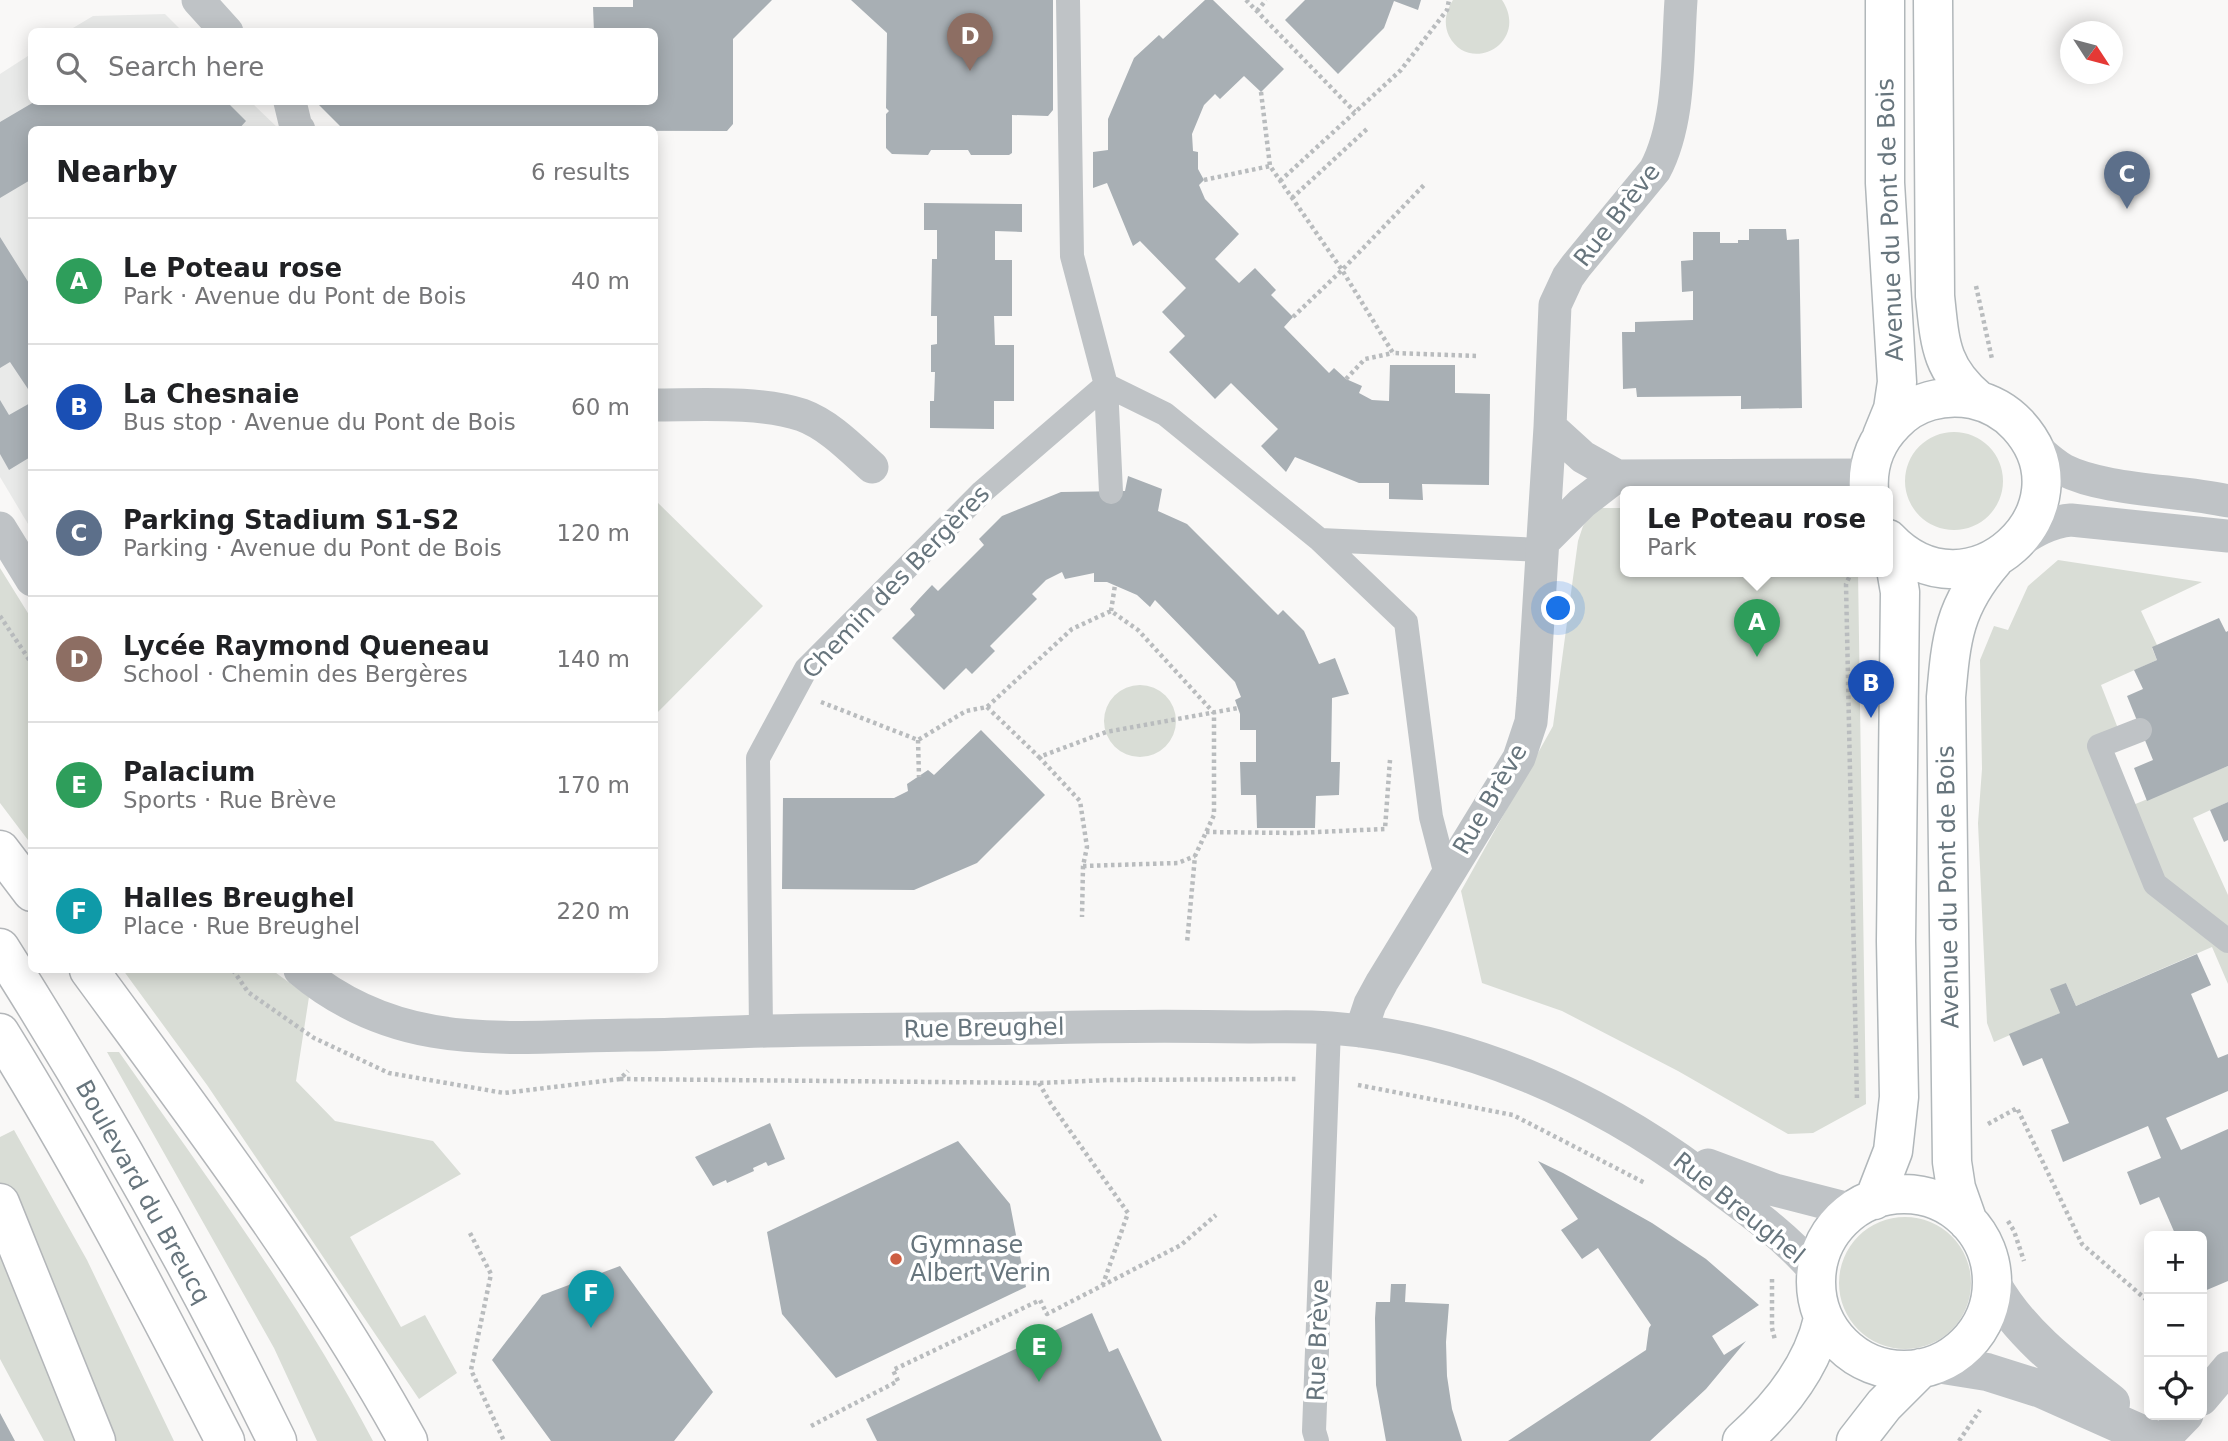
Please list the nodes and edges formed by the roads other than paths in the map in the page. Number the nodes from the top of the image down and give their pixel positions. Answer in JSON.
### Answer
{"nodes":[{"id":1,"x":198,"y":0,"type":"edge"},
{"id":2,"x":1068,"y":0,"type":"edge"},
{"id":3,"x":1681,"y":0,"type":"edge"},
{"id":4,"x":1885,"y":0,"type":"edge"},
{"id":5,"x":1932,"y":2,"type":"edge"},
{"id":6,"x":223,"y":28,"type":"edge"},
{"id":7,"x":290,"y":105,"type":"edge"},
{"id":8,"x":296,"y":126,"type":"edge"},
{"id":9,"x":1106,"y":384,"type":"junction"},
{"id":10,"x":1984,"y":403,"type":"junction"},
{"id":11,"x":658,"y":405,"type":"edge"},
{"id":12,"x":1550,"y":427,"type":"junction"},
{"id":13,"x":1881,"y":437,"type":"junction"},
{"id":14,"x":2030,"y":443,"type":"junction"},
{"id":15,"x":872,"y":467,"type":"dead end"},
{"id":16,"x":1617,"y":476,"type":"junction"},
{"id":17,"x":1869,"y":483,"type":"edge"},
{"id":18,"x":1111,"y":492,"type":"dead end"},
{"id":19,"x":2228,"y":501,"type":"edge"},
{"id":20,"x":0,"y":528,"type":"edge"},
{"id":21,"x":2228,"y":536,"type":"edge"},
{"id":22,"x":1320,"y":540,"type":"junction"},
{"id":23,"x":1893,"y":543,"type":"edge"},
{"id":24,"x":1542,"y":547,"type":"junction"},
{"id":25,"x":2004,"y":552,"type":"junction"},
{"id":26,"x":1893,"y":561,"type":"edge"},
{"id":27,"x":28,"y":573,"type":"edge"},
{"id":28,"x":2140,"y":730,"type":"dead end"},
{"id":29,"x":0,"y":850,"type":"edge"},
{"id":30,"x":1446,"y":875,"type":"junction"},
{"id":31,"x":28,"y":887,"type":"edge"},
{"id":32,"x":2228,"y":941,"type":"edge"},
{"id":33,"x":0,"y":947,"type":"edge"},
{"id":34,"x":91,"y":973,"type":"edge"},
{"id":35,"x":305,"y":973,"type":"edge"},
{"id":36,"x":1345,"y":1029,"type":"junction"},
{"id":37,"x":761,"y":1031,"type":"junction"},
{"id":38,"x":0,"y":1033,"type":"edge"},
{"id":39,"x":1661,"y":1145,"type":"junction"},
{"id":40,"x":0,"y":1203,"type":"edge"},
{"id":41,"x":1863,"y":1205,"type":"junction"},
{"id":42,"x":1987,"y":1219,"type":"junction"},
{"id":43,"x":1817,"y":1273,"type":"junction"},
{"id":44,"x":1992,"y":1284,"type":"junction"},
{"id":45,"x":1823,"y":1318,"type":"junction"},
{"id":46,"x":1929,"y":1366,"type":"junction"},
{"id":47,"x":2228,"y":1368,"type":"edge"},
{"id":48,"x":2207,"y":1393,"type":"edge"},
{"id":49,"x":2182,"y":1420,"type":"edge"},
{"id":50,"x":96,"y":1441,"type":"edge"},
{"id":51,"x":225,"y":1441,"type":"edge"},
{"id":52,"x":277,"y":1441,"type":"edge"},
{"id":53,"x":408,"y":1441,"type":"edge"},
{"id":54,"x":1317,"y":1441,"type":"edge"},
{"id":55,"x":1742,"y":1441,"type":"edge"},
{"id":56,"x":1856,"y":1441,"type":"edge"},
{"id":57,"x":2160,"y":1441,"type":"edge"}],
"edges":[{"from":1,"to":6,"type":"street"},
{"from":2,"to":9,"type":"street"},
{"from":3,"to":12,"type":"street","name":"Rue Brève"},
{"from":4,"to":13,"type":"main road","name":"Avenue du Pont de Bois"},
{"from":5,"to":10,"type":"main road","name":"Avenue du Pont de Bois"},
{"from":7,"to":8,"type":"street"},
{"from":9,"to":18,"type":"street"},
{"from":9,"to":22,"type":"street"},
{"from":9,"to":37,"type":"street","name":"Chemin des Bergères"},
{"from":10,"to":13,"type":"main road"},
{"from":10,"to":14,"type":"main road","name":"Avenue du Pont de Bois"},
{"from":11,"to":15,"type":"street"},
{"from":12,"to":16,"type":"street"},
{"from":12,"to":24,"type":"street","name":"Rue Brève"},
{"from":13,"to":17,"type":"main road","name":"Avenue du Pont de Bois"},
{"from":14,"to":19,"type":"street"},
{"from":14,"to":25,"type":"main road","name":"Avenue du Pont de Bois"},
{"from":16,"to":17,"type":"street"},
{"from":16,"to":24,"type":"street"},
{"from":20,"to":27,"type":"street"},
{"from":21,"to":25,"type":"street"},
{"from":22,"to":24,"type":"street"},
{"from":22,"to":30,"type":"street"},
{"from":23,"to":25,"type":"main road"},
{"from":24,"to":30,"type":"street","name":"Rue Brève"},
{"from":25,"to":42,"type":"main road","name":"Avenue du Pont de Bois"},
{"from":26,"to":41,"type":"main road","name":"Avenue du Pont de Bois"},
{"from":28,"to":32,"type":"street"},
{"from":29,"to":31,"type":"main road"},
{"from":30,"to":36,"type":"street","name":"Rue Brève"},
{"from":33,"to":52,"type":"main road","name":"Boulevard du Breucq"},
{"from":34,"to":53,"type":"main road"},
{"from":35,"to":37,"type":"street","name":"Rue Breughel"},
{"from":36,"to":37,"type":"street","name":"Rue Breughel"},
{"from":36,"to":39,"type":"street","name":"Rue Breughel"},
{"from":36,"to":54,"type":"street","name":"Rue Brève"},
{"from":38,"to":51,"type":"main road","name":"Boulevard du Breucq"},
{"from":39,"to":41,"type":"street","name":"Rue Breughel"},
{"from":39,"to":43,"type":"street","name":"Rue Breughel"},
{"from":40,"to":50,"type":"main road"},
{"from":41,"to":42,"type":"main road"},
{"from":41,"to":43,"type":"main road"},
{"from":42,"to":44,"type":"main road"},
{"from":43,"to":45,"type":"main road"},
{"from":44,"to":46,"type":"main road"},
{"from":44,"to":57,"type":"street"},
{"from":45,"to":46,"type":"main road"},
{"from":45,"to":55,"type":"main road"},
{"from":46,"to":56,"type":"main road"},
{"from":46,"to":57,"type":"street"},
{"from":47,"to":48,"type":"street"},
{"from":49,"to":57,"type":"street"}]}
